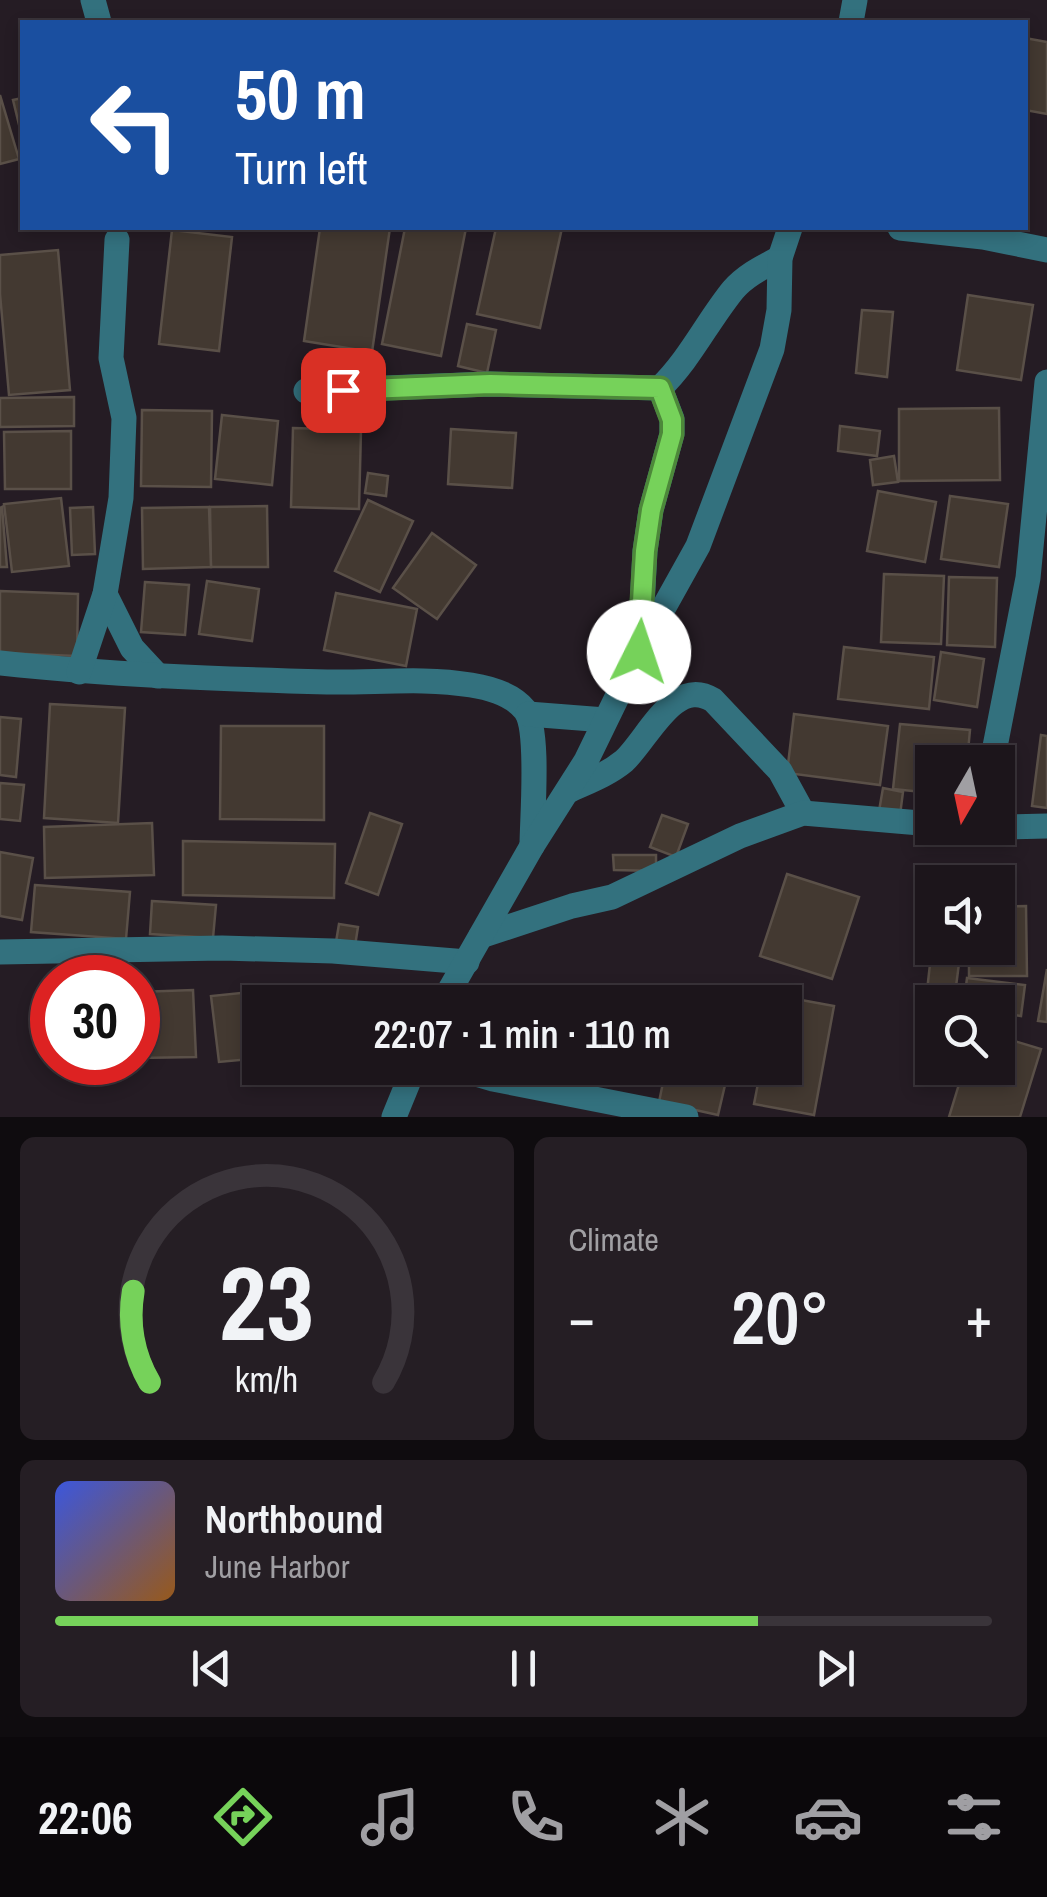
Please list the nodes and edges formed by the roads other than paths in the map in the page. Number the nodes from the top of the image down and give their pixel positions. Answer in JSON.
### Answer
{"nodes":[{"id":1,"x":789,"y":230,"type":"edge"},
{"id":2,"x":918,"y":230,"type":"edge"},
{"id":3,"x":117,"y":240,"type":"dead end"},
{"id":4,"x":1047,"y":250,"type":"edge"},
{"id":5,"x":780,"y":258,"type":"junction"},
{"id":6,"x":1047,"y":382,"type":"edge"},
{"id":7,"x":660,"y":388,"type":"junction"},
{"id":8,"x":306,"y":391,"type":"dead end"},
{"id":9,"x":105,"y":594,"type":"junction"},
{"id":10,"x":639,"y":652,"type":"junction"},
{"id":11,"x":0,"y":663,"type":"edge"},
{"id":12,"x":78,"y":672,"type":"junction"},
{"id":13,"x":158,"y":676,"type":"junction"},
{"id":14,"x":528,"y":714,"type":"junction"},
{"id":15,"x":605,"y":720,"type":"junction"},
{"id":16,"x":995,"y":745,"type":"edge"},
{"id":17,"x":566,"y":792,"type":"junction"},
{"id":18,"x":802,"y":813,"type":"junction"},
{"id":19,"x":915,"y":823,"type":"edge"},
{"id":20,"x":1047,"y":826,"type":"edge"},
{"id":21,"x":1015,"y":827,"type":"edge"},
{"id":22,"x":532,"y":846,"type":"junction"},
{"id":23,"x":481,"y":936,"type":"junction"},
{"id":24,"x":0,"y":952,"type":"edge"},
{"id":25,"x":466,"y":962,"type":"junction"},
{"id":26,"x":453,"y":985,"type":"edge"},
{"id":27,"x":407,"y":1085,"type":"edge"},
{"id":28,"x":523,"y":1085,"type":"edge"},
{"id":29,"x":394,"y":1117,"type":"edge"},
{"id":30,"x":686,"y":1117,"type":"edge"}],
"edges":[{"from":1,"to":5,"type":"street"},
{"from":2,"to":4,"type":"street"},
{"from":3,"to":9,"type":"street"},
{"from":5,"to":7,"type":"street"},
{"from":5,"to":10,"type":"street"},
{"from":6,"to":16,"type":"street"},
{"from":7,"to":8,"type":"street"},
{"from":7,"to":10,"type":"street"},
{"from":9,"to":12,"type":"street"},
{"from":9,"to":13,"type":"street"},
{"from":10,"to":15,"type":"street"},
{"from":11,"to":12,"type":"street"},
{"from":12,"to":13,"type":"street"},
{"from":13,"to":14,"type":"street"},
{"from":14,"to":15,"type":"street"},
{"from":14,"to":22,"type":"street"},
{"from":15,"to":17,"type":"street"},
{"from":17,"to":18,"type":"street"},
{"from":17,"to":22,"type":"street"},
{"from":18,"to":19,"type":"street"},
{"from":18,"to":23,"type":"street"},
{"from":20,"to":21,"type":"street"},
{"from":22,"to":23,"type":"street"},
{"from":23,"to":25,"type":"street"},
{"from":24,"to":25,"type":"street"},
{"from":25,"to":26,"type":"street"},
{"from":27,"to":29,"type":"street"},
{"from":28,"to":30,"type":"street"}]}
